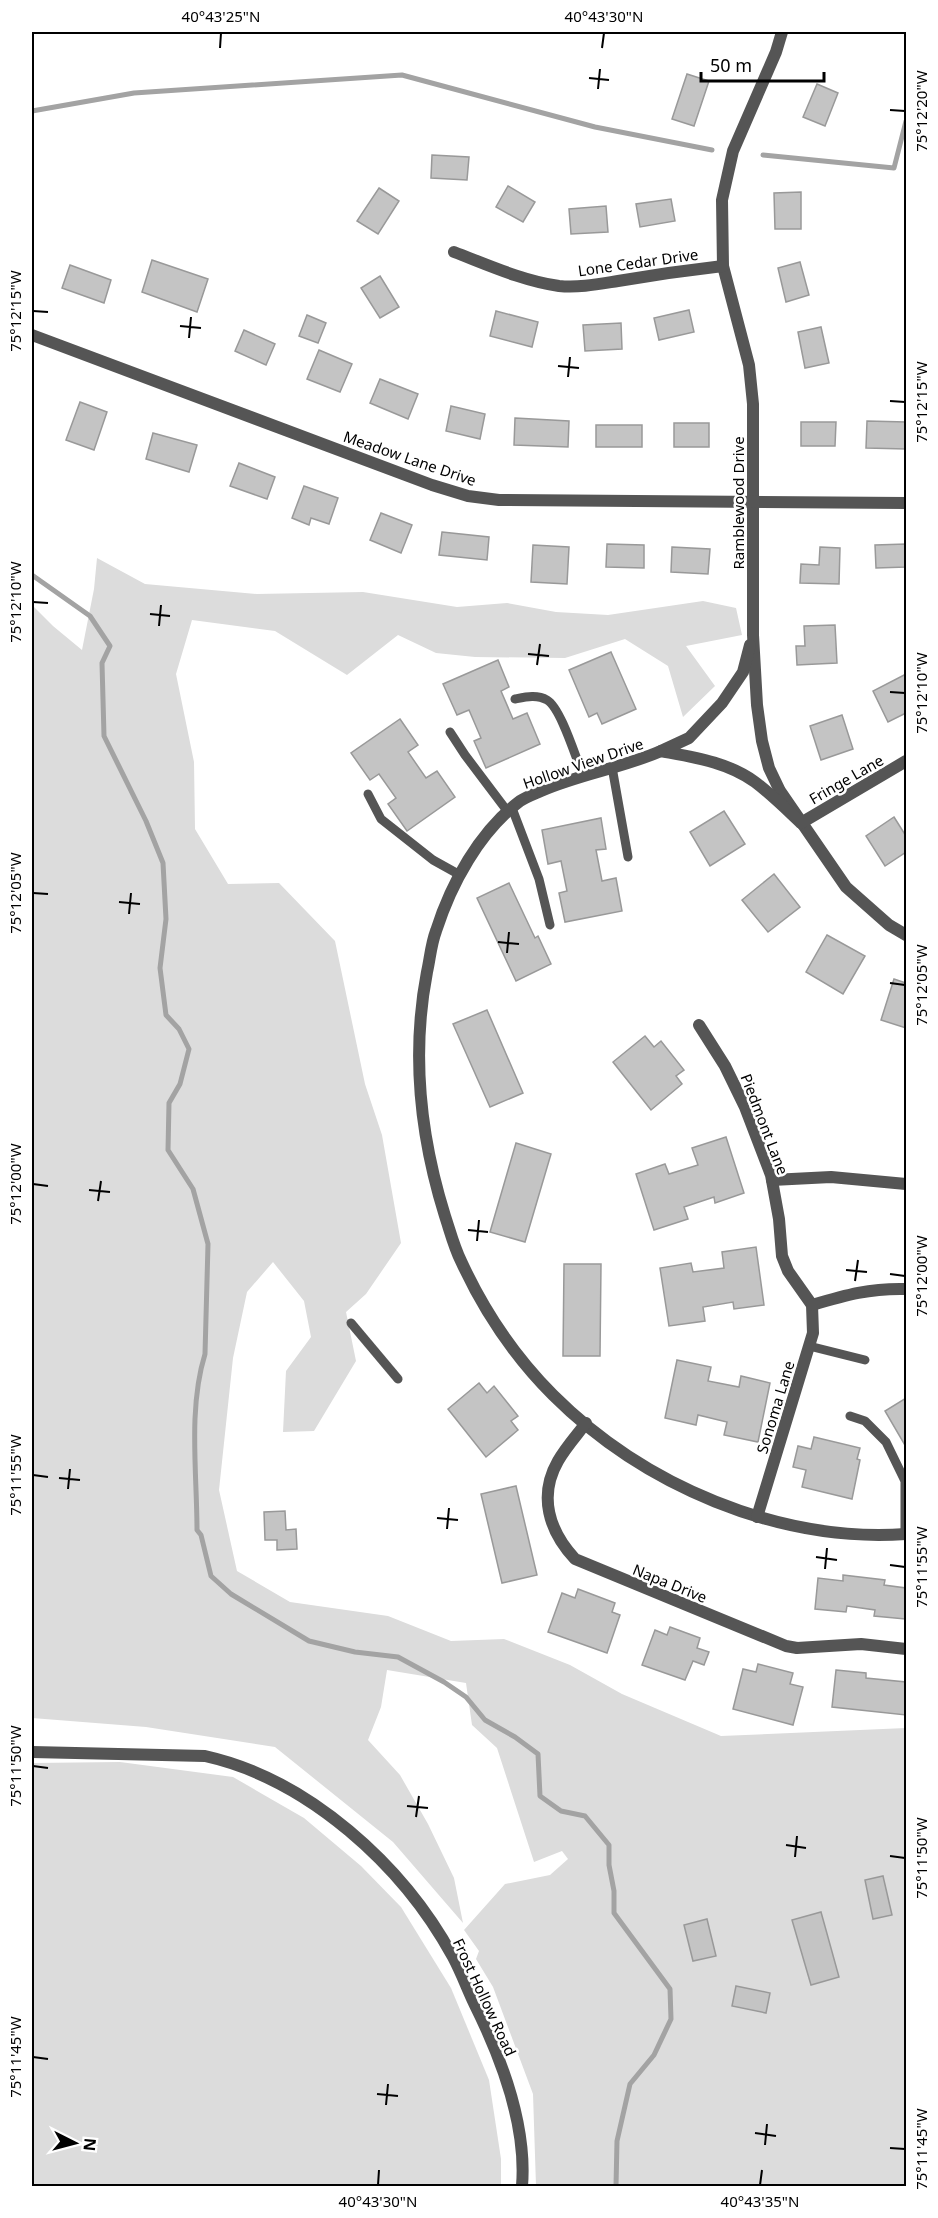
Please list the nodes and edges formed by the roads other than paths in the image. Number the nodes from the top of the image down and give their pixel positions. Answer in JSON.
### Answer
{"nodes":[{"id":1,"x":782,"y":32,"type":"edge"},
{"id":2,"x":454,"y":252,"type":"dead end"},
{"id":3,"x":723,"y":266,"type":"junction"},
{"id":4,"x":32,"y":334,"type":"edge"},
{"id":5,"x":752,"y":501,"type":"junction"},
{"id":6,"x":906,"y":503,"type":"edge"},
{"id":7,"x":753,"y":635,"type":"junction"},
{"id":8,"x":514,"y":699,"type":"dead end"},
{"id":9,"x":450,"y":732,"type":"dead end"},
{"id":10,"x":661,"y":751,"type":"junction"},
{"id":11,"x":906,"y":761,"type":"edge"},
{"id":12,"x":612,"y":767,"type":"junction"},
{"id":13,"x":583,"y":776,"type":"junction"},
{"id":14,"x":368,"y":794,"type":"dead end"},
{"id":15,"x":510,"y":810,"type":"junction"},
{"id":16,"x":801,"y":823,"type":"junction"},
{"id":17,"x":628,"y":857,"type":"dead end"},
{"id":18,"x":460,"y":874,"type":"junction"},
{"id":19,"x":550,"y":925,"type":"dead end"},
{"id":20,"x":906,"y":935,"type":"edge"},
{"id":21,"x":699,"y":1025,"type":"dead end"},
{"id":22,"x":772,"y":1180,"type":"junction"},
{"id":23,"x":906,"y":1184,"type":"edge"},
{"id":24,"x":906,"y":1289,"type":"edge"},
{"id":25,"x":812,"y":1305,"type":"junction"},
{"id":26,"x":351,"y":1323,"type":"dead end"},
{"id":27,"x":809,"y":1346,"type":"junction"},
{"id":28,"x":865,"y":1360,"type":"dead end"},
{"id":29,"x":398,"y":1379,"type":"dead end"},
{"id":30,"x":850,"y":1416,"type":"dead end"},
{"id":31,"x":586,"y":1423,"type":"junction"},
{"id":32,"x":757,"y":1517,"type":"junction"},
{"id":33,"x":906,"y":1534,"type":"edge"},
{"id":34,"x":906,"y":1649,"type":"edge"},
{"id":35,"x":32,"y":1752,"type":"edge"},
{"id":36,"x":522,"y":2187,"type":"edge"}],
"edges":[{"from":1,"to":3,"type":"street","name":"Ramblewood Drive"},
{"from":2,"to":3,"type":"street","name":"Lone Cedar Drive"},
{"from":3,"to":5,"type":"street","name":"Ramblewood Drive"},
{"from":4,"to":5,"type":"street","name":"Meadow Lane Drive"},
{"from":5,"to":6,"type":"street","name":"Meadow Lane Drive"},
{"from":5,"to":7,"type":"street","name":"Ramblewood Drive"},
{"from":7,"to":10,"type":"street","name":"Hollow View Drive"},
{"from":7,"to":16,"type":"street","name":"Ramblewood Drive"},
{"from":8,"to":13,"type":"lane"},
{"from":9,"to":15,"type":"lane"},
{"from":10,"to":12,"type":"street","name":"Hollow View Drive"},
{"from":10,"to":16,"type":"street","name":"Hollow View Drive"},
{"from":11,"to":16,"type":"street","name":"Fringe Lane"},
{"from":12,"to":13,"type":"street","name":"Hollow View Drive"},
{"from":12,"to":17,"type":"lane"},
{"from":13,"to":15,"type":"street","name":"Hollow View Drive"},
{"from":14,"to":18,"type":"lane"},
{"from":15,"to":18,"type":"street","name":"Hollow View Drive"},
{"from":15,"to":19,"type":"lane"},
{"from":16,"to":20,"type":"street","name":"Ramblewood Drive"},
{"from":18,"to":31,"type":"street","name":"Hollow View Drive"},
{"from":21,"to":22,"type":"street","name":"Piedmont Lane"},
{"from":22,"to":23,"type":"street"},
{"from":22,"to":25,"type":"street","name":"Piedmont Lane"},
{"from":24,"to":25,"type":"street"},
{"from":25,"to":27,"type":"street","name":"Sonoma Lane"},
{"from":26,"to":29,"type":"lane"},
{"from":27,"to":28,"type":"lane"},
{"from":27,"to":32,"type":"street","name":"Sonoma Lane"},
{"from":30,"to":33,"type":"lane"},
{"from":31,"to":32,"type":"street","name":"Hollow View Drive"},
{"from":31,"to":34,"type":"street","name":"Napa Drive"},
{"from":32,"to":33,"type":"street","name":"Hollow View Drive"},
{"from":35,"to":36,"type":"street","name":"Frost Hollow Road"}]}
